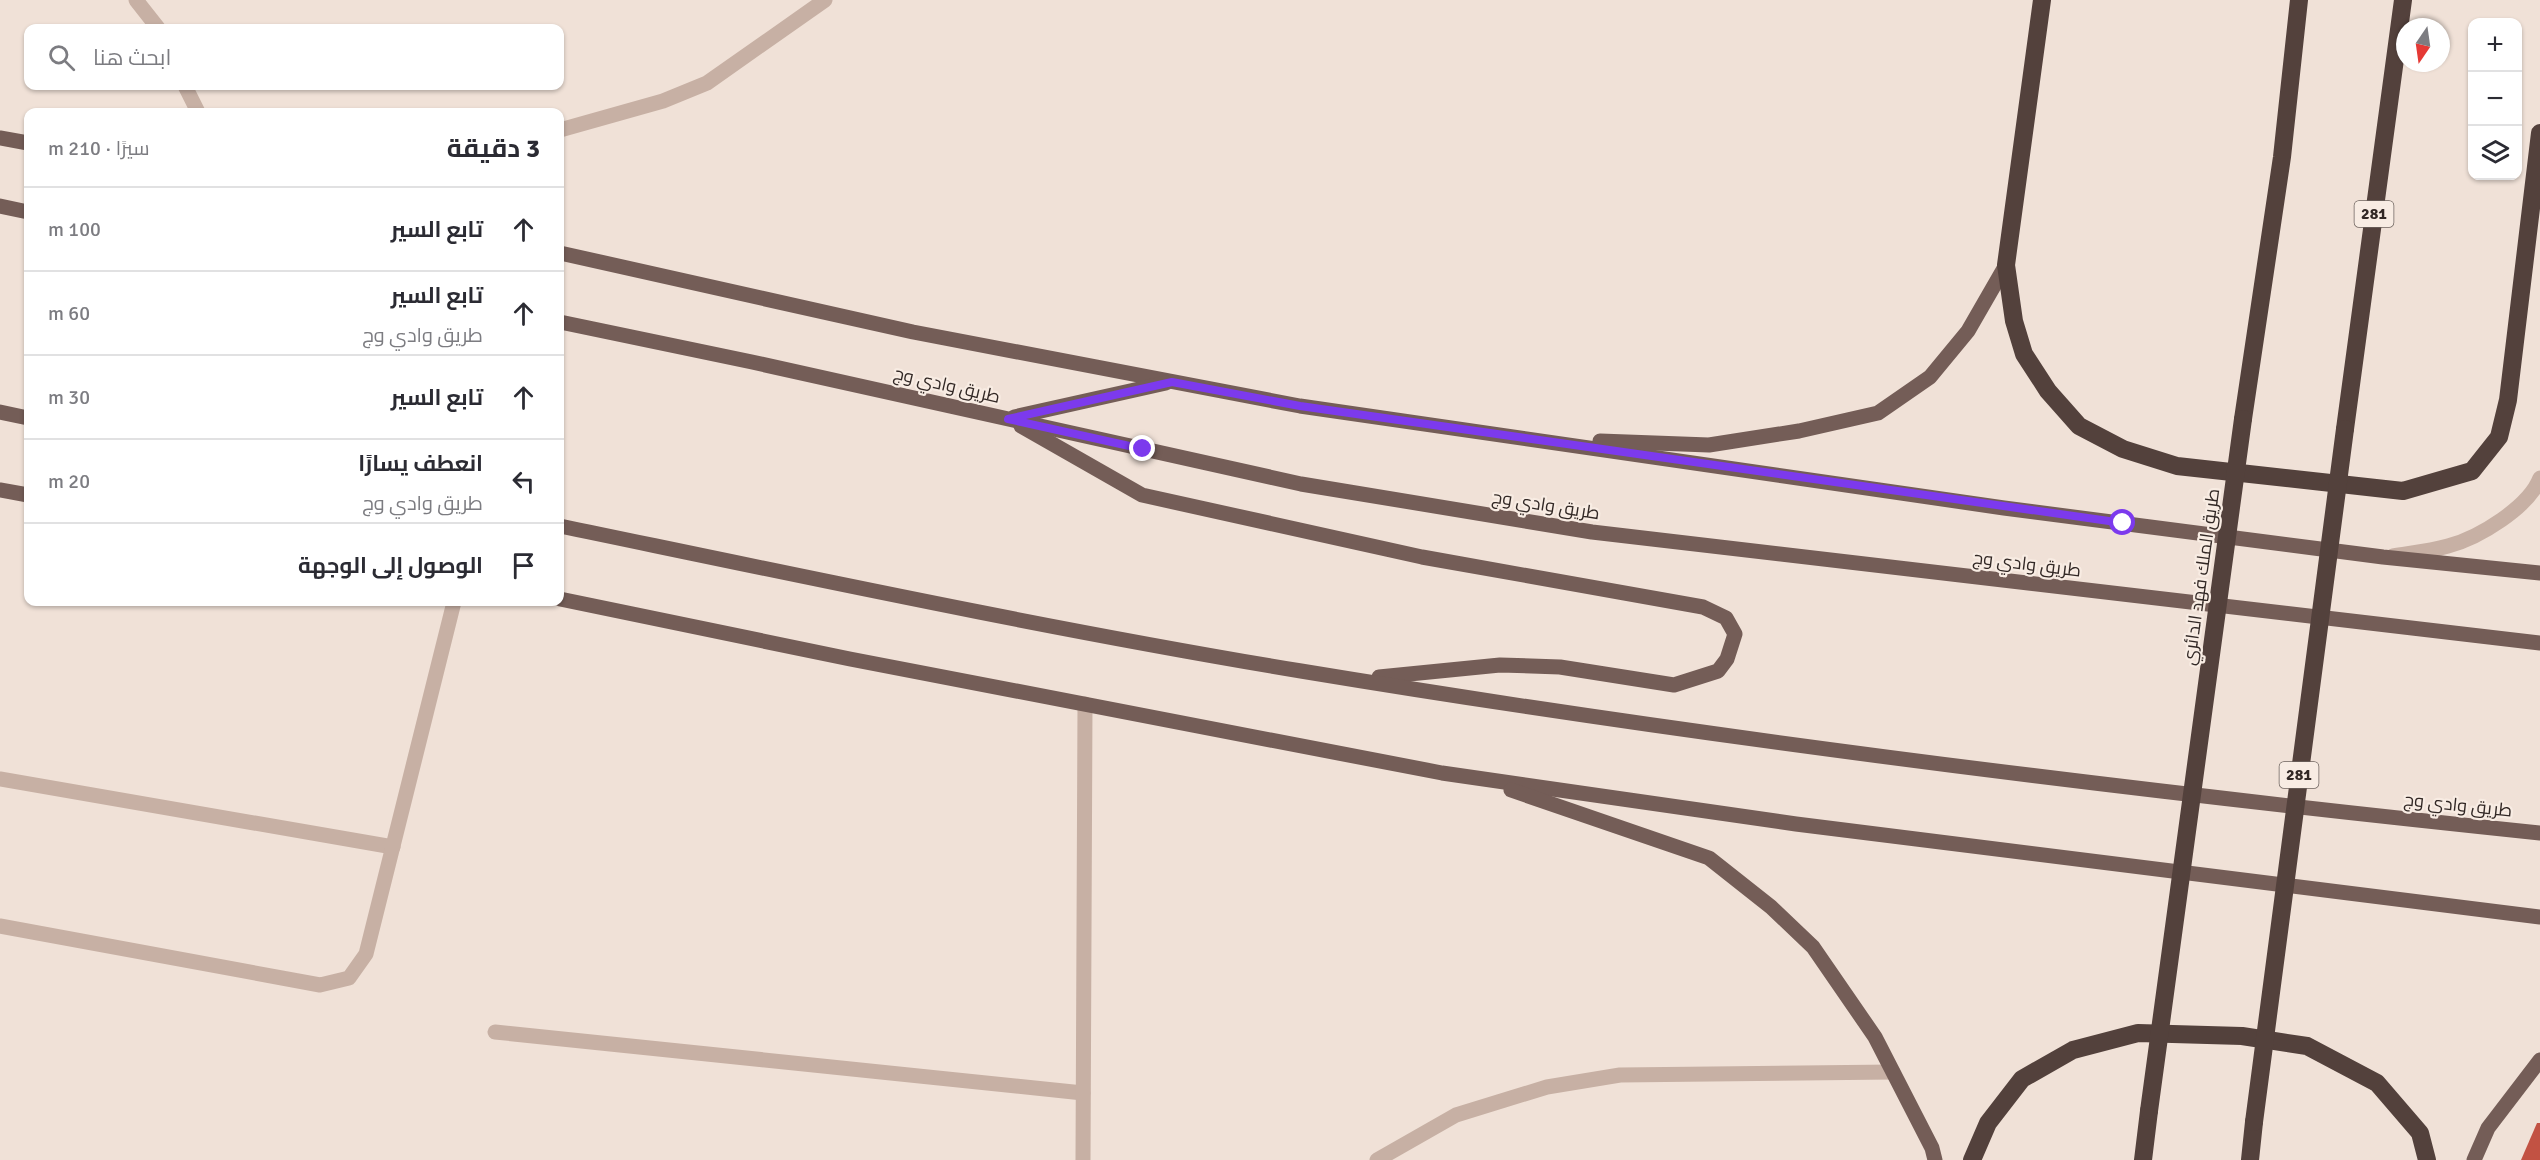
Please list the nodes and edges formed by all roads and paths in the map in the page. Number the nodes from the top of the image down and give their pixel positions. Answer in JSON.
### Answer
{"nodes":[{"id":1,"x":136,"y":0,"type":"edge"},
{"id":2,"x":825,"y":0,"type":"edge"},
{"id":3,"x":2042,"y":0,"type":"edge"},
{"id":4,"x":2299,"y":0,"type":"edge"},
{"id":5,"x":2403,"y":0,"type":"edge"},
{"id":6,"x":155,"y":24,"type":"edge"},
{"id":7,"x":187,"y":90,"type":"edge"},
{"id":8,"x":196,"y":108,"type":"edge"},
{"id":9,"x":564,"y":129,"type":"edge"},
{"id":10,"x":2540,"y":133,"type":"edge"},
{"id":11,"x":0,"y":138,"type":"edge"},
{"id":12,"x":24,"y":142,"type":"edge"},
{"id":13,"x":0,"y":206,"type":"edge"},
{"id":14,"x":24,"y":211,"type":"edge"},
{"id":15,"x":564,"y":254,"type":"edge"},
{"id":16,"x":2006,"y":265,"type":"junction"},
{"id":17,"x":564,"y":323,"type":"edge"},
{"id":18,"x":1172,"y":382,"type":"junction"},
{"id":19,"x":0,"y":412,"type":"edge"},
{"id":20,"x":24,"y":417,"type":"edge"},
{"id":21,"x":1008,"y":419,"type":"junction"},
{"id":22,"x":1526,"y":439,"type":"junction"},
{"id":23,"x":2540,"y":478,"type":"edge"},
{"id":24,"x":0,"y":490,"type":"edge"},
{"id":25,"x":24,"y":494,"type":"edge"},
{"id":26,"x":564,"y":527,"type":"edge"},
{"id":27,"x":2384,"y":558,"type":"junction"},
{"id":28,"x":2540,"y":573,"type":"edge"},
{"id":29,"x":564,"y":600,"type":"edge"},
{"id":30,"x":453,"y":606,"type":"edge"},
{"id":31,"x":2540,"y":643,"type":"edge"},
{"id":32,"x":1355,"y":679,"type":"junction"},
{"id":33,"x":1085,"y":704,"type":"junction"},
{"id":34,"x":1477,"y":778,"type":"junction"},
{"id":35,"x":0,"y":779,"type":"edge"},
{"id":36,"x":2540,"y":833,"type":"edge"},
{"id":37,"x":393,"y":848,"type":"junction"},
{"id":38,"x":2540,"y":917,"type":"edge"},
{"id":39,"x":0,"y":926,"type":"edge"},
{"id":40,"x":495,"y":1032,"type":"dead end"},
{"id":41,"x":2540,"y":1060,"type":"edge"},
{"id":42,"x":1893,"y":1072,"type":"junction"},
{"id":43,"x":1083,"y":1093,"type":"junction"},
{"id":44,"x":1083,"y":1160,"type":"edge"},
{"id":45,"x":1377,"y":1160,"type":"edge"},
{"id":46,"x":1935,"y":1160,"type":"edge"},
{"id":47,"x":1972,"y":1160,"type":"edge"},
{"id":48,"x":2143,"y":1160,"type":"edge"},
{"id":49,"x":2250,"y":1160,"type":"edge"},
{"id":50,"x":2427,"y":1160,"type":"edge"},
{"id":51,"x":2474,"y":1160,"type":"edge"}],
"edges":[{"from":1,"to":6,"type":"street"},
{"from":2,"to":9,"type":"street"},
{"from":3,"to":16,"type":"highway"},
{"from":4,"to":48,"type":"highway","name":"طريق الملك فهد الدائري","bridge":true},
{"from":5,"to":49,"type":"highway","number":"281","bridge":true},
{"from":7,"to":8,"type":"street"},
{"from":10,"to":16,"type":"highway"},
{"from":11,"to":12,"type":"main road"},
{"from":13,"to":14,"type":"main road"},
{"from":15,"to":18,"type":"main road"},
{"from":16,"to":22,"type":"main road"},
{"from":17,"to":21,"type":"main road","name":"طريق وادي وج"},
{"from":18,"to":21,"type":"main road"},
{"from":18,"to":22,"type":"main road"},
{"from":19,"to":20,"type":"main road"},
{"from":21,"to":31,"type":"main road","name":"طريق وادي وج"},
{"from":21,"to":32,"type":"main road"},
{"from":22,"to":27,"type":"main road"},
{"from":23,"to":27,"type":"street"},
{"from":24,"to":25,"type":"main road"},
{"from":26,"to":32,"type":"main road","name":"طريق وادي وج"},
{"from":27,"to":28,"type":"main road"},
{"from":29,"to":33,"type":"main road"},
{"from":30,"to":37,"type":"street"},
{"from":32,"to":36,"type":"main road","name":"طريق وادي وج"},
{"from":33,"to":34,"type":"main road"},
{"from":33,"to":43,"type":"street"},
{"from":34,"to":38,"type":"main road"},
{"from":34,"to":42,"type":"main road"},
{"from":35,"to":37,"type":"street"},
{"from":37,"to":39,"type":"street"},
{"from":40,"to":43,"type":"street"},
{"from":41,"to":51,"type":"main road"},
{"from":42,"to":45,"type":"street"},
{"from":42,"to":46,"type":"main road"},
{"from":43,"to":44,"type":"street"},
{"from":47,"to":50,"type":"highway"}]}
